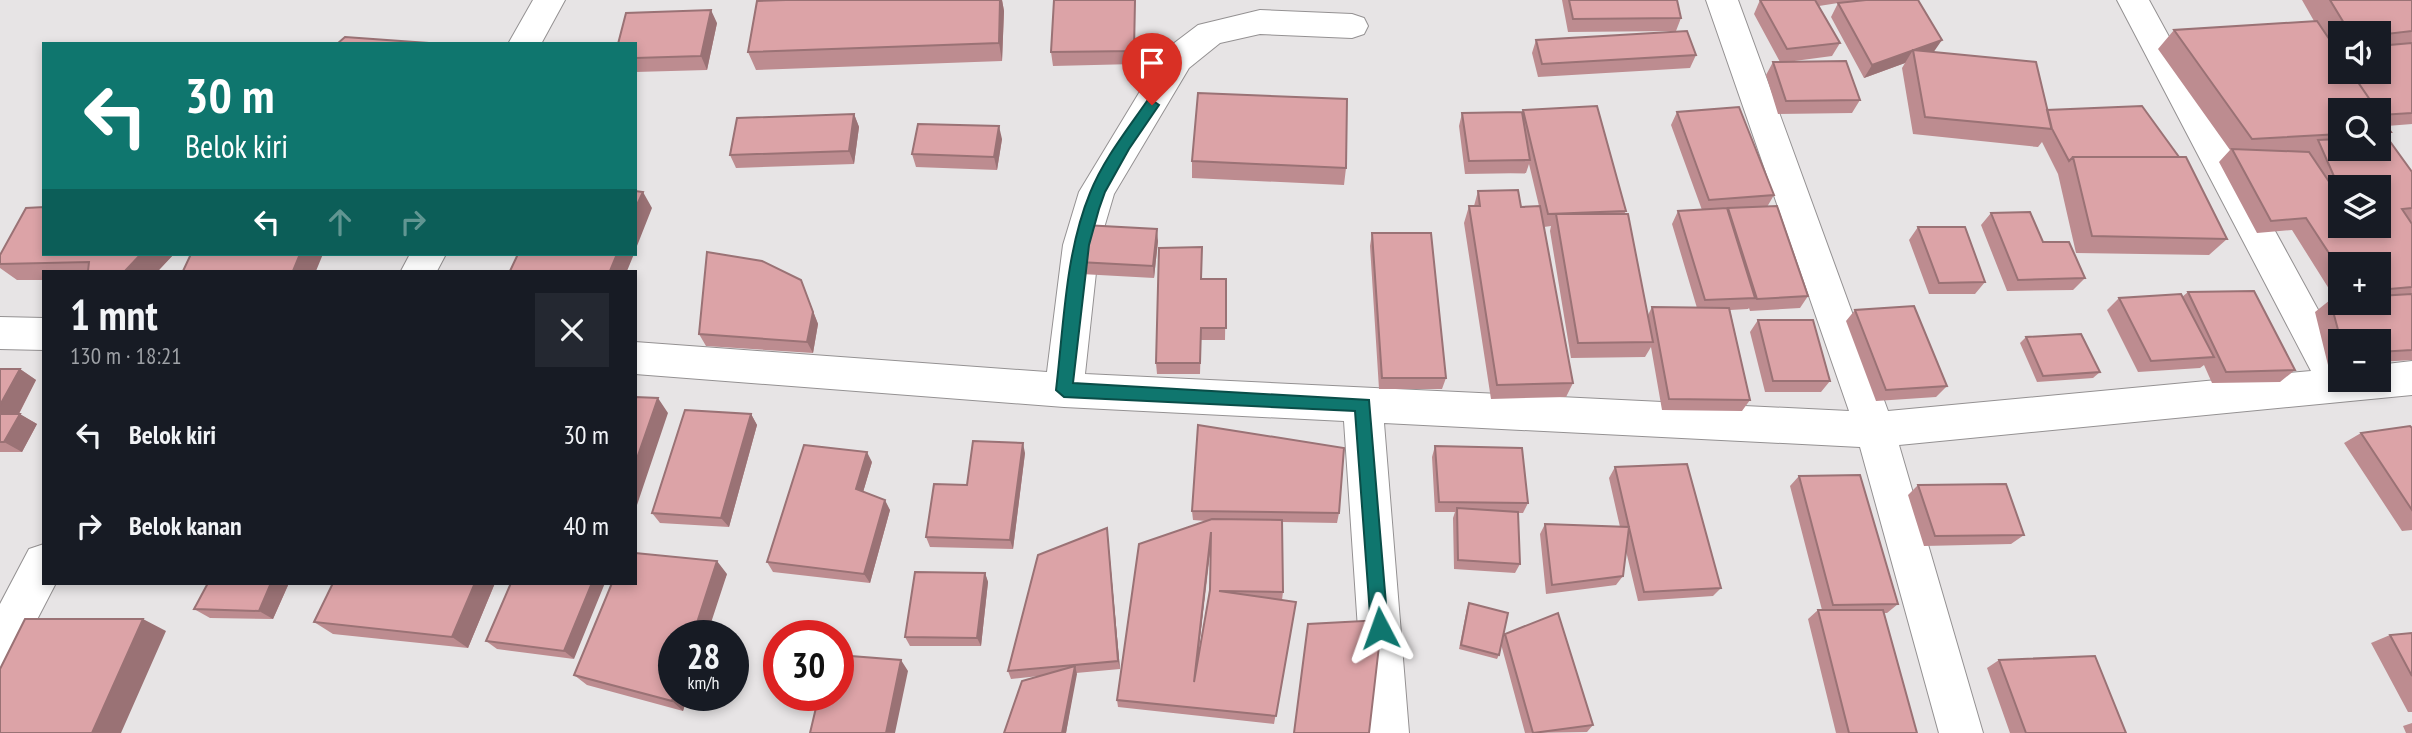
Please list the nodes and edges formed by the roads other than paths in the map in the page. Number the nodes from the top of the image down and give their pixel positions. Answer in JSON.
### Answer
{"nodes":[{"id":1,"x":549,"y":0,"type":"edge"},
{"id":2,"x":1722,"y":0,"type":"edge"},
{"id":3,"x":2133,"y":0,"type":"edge"},
{"id":4,"x":1352,"y":26,"type":"dead end"},
{"id":5,"x":525,"y":42,"type":"edge"},
{"id":6,"x":0,"y":332,"type":"edge"},
{"id":7,"x":42,"y":334,"type":"edge"},
{"id":8,"x":637,"y":358,"type":"edge"},
{"id":9,"x":2328,"y":365,"type":"edge"},
{"id":10,"x":2412,"y":378,"type":"edge"},
{"id":11,"x":2391,"y":380,"type":"edge"},
{"id":12,"x":2328,"y":385,"type":"edge"},
{"id":13,"x":1064,"y":390,"type":"junction"},
{"id":14,"x":1363,"y":405,"type":"junction"},
{"id":15,"x":1875,"y":430,"type":"junction"},
{"id":16,"x":42,"y":567,"type":"edge"},
{"id":17,"x":0,"y":647,"type":"edge"},
{"id":18,"x":1387,"y":733,"type":"edge"},
{"id":19,"x":1961,"y":733,"type":"edge"}],
"edges":[{"from":1,"to":5,"type":"street"},
{"from":2,"to":15,"type":"street"},
{"from":3,"to":9,"type":"street"},
{"from":4,"to":13,"type":"street"},
{"from":6,"to":7,"type":"street"},
{"from":8,"to":13,"type":"street"},
{"from":10,"to":11,"type":"street"},
{"from":12,"to":15,"type":"street"},
{"from":13,"to":14,"type":"street"},
{"from":14,"to":15,"type":"street"},
{"from":14,"to":18,"type":"street"},
{"from":15,"to":19,"type":"street"},
{"from":16,"to":17,"type":"street"}]}
